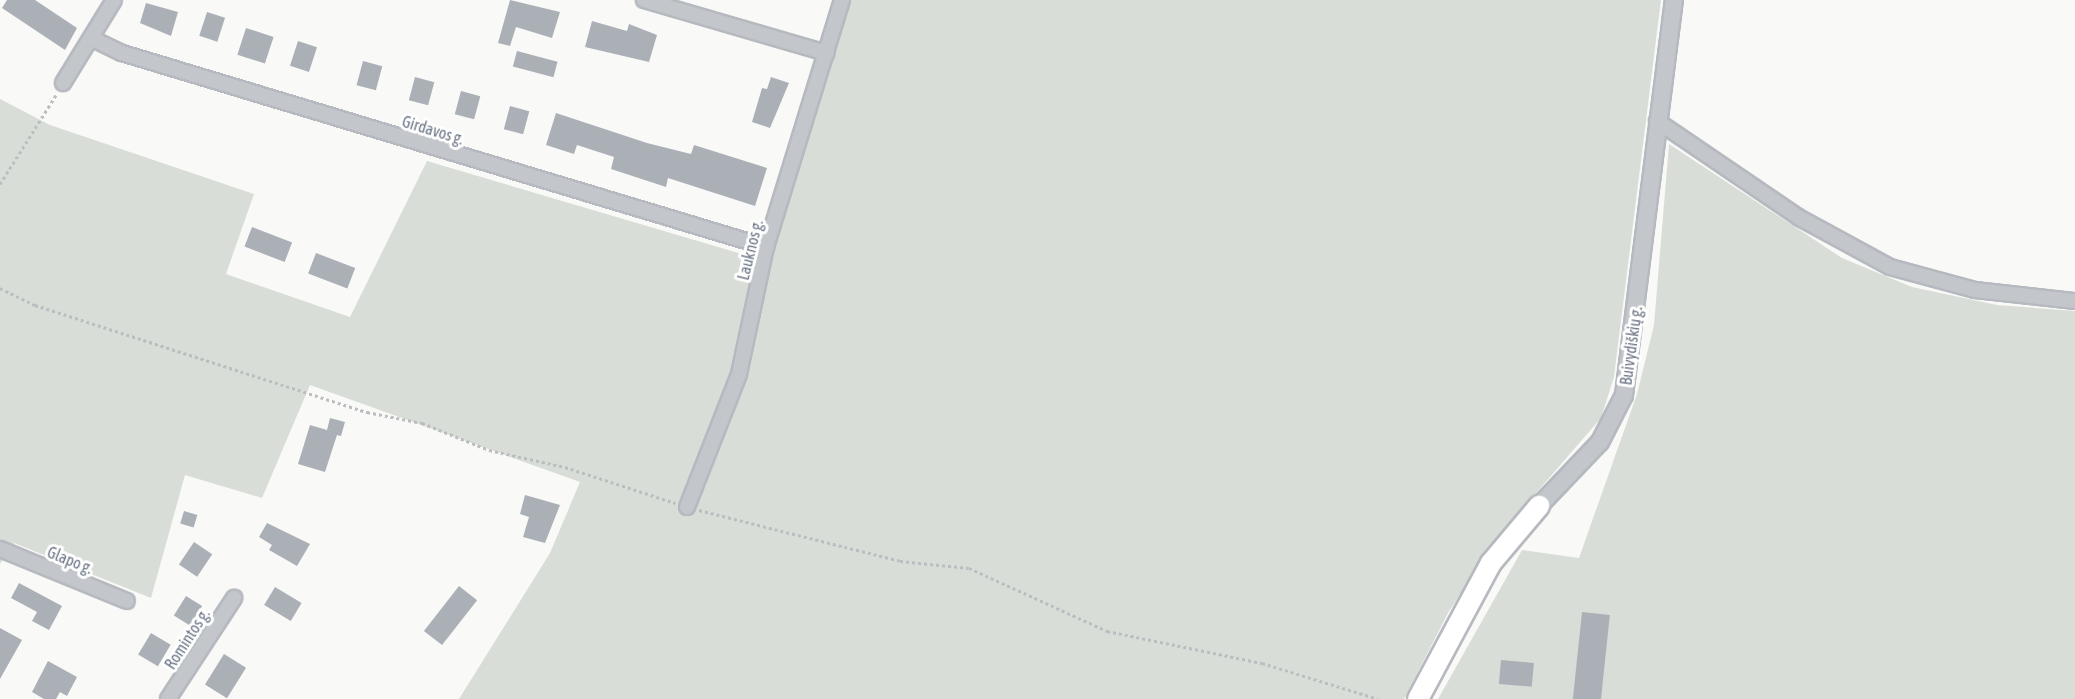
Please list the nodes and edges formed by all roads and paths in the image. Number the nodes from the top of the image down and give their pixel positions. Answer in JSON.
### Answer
{"nodes":[{"id":1,"x":114,"y":0,"type":"edge"},
{"id":2,"x":644,"y":0,"type":"edge"},
{"id":3,"x":842,"y":0,"type":"edge"},
{"id":4,"x":1674,"y":0,"type":"edge"},
{"id":5,"x":93,"y":39,"type":"junction"},
{"id":6,"x":826,"y":53,"type":"junction"},
{"id":7,"x":63,"y":83,"type":"joint"},
{"id":8,"x":1657,"y":121,"type":"junction"},
{"id":9,"x":0,"y":184,"type":"edge"},
{"id":10,"x":766,"y":247,"type":"junction"},
{"id":11,"x":2075,"y":301,"type":"edge"},
{"id":12,"x":1539,"y":506,"type":"joint"},
{"id":13,"x":687,"y":507,"type":"dead end"},
{"id":14,"x":0,"y":549,"type":"edge"},
{"id":15,"x":234,"y":598,"type":"dead end"},
{"id":16,"x":127,"y":601,"type":"dead end"},
{"id":17,"x":168,"y":699,"type":"edge"},
{"id":18,"x":1418,"y":699,"type":"edge"}],
"edges":[{"from":1,"to":5,"type":"street"},
{"from":2,"to":6,"type":"street"},
{"from":3,"to":6,"type":"street","name":"Lauknos g."},
{"from":4,"to":8,"type":"street","name":"Buivydiškių g."},
{"from":5,"to":7,"type":"street"},
{"from":5,"to":10,"type":"street","name":"Girdavos g."},
{"from":6,"to":10,"type":"street","name":"Lauknos g."},
{"from":7,"to":9,"type":"path"},
{"from":8,"to":11,"type":"street"},
{"from":8,"to":12,"type":"street","name":"Buivydiškių g."},
{"from":10,"to":13,"type":"street","name":"Lauknos g."},
{"from":12,"to":18,"type":"main road","name":"Buivydiškių g."},
{"from":14,"to":16,"type":"street","name":"Glapo g."},
{"from":15,"to":17,"type":"street","name":"Romintos g."}]}
